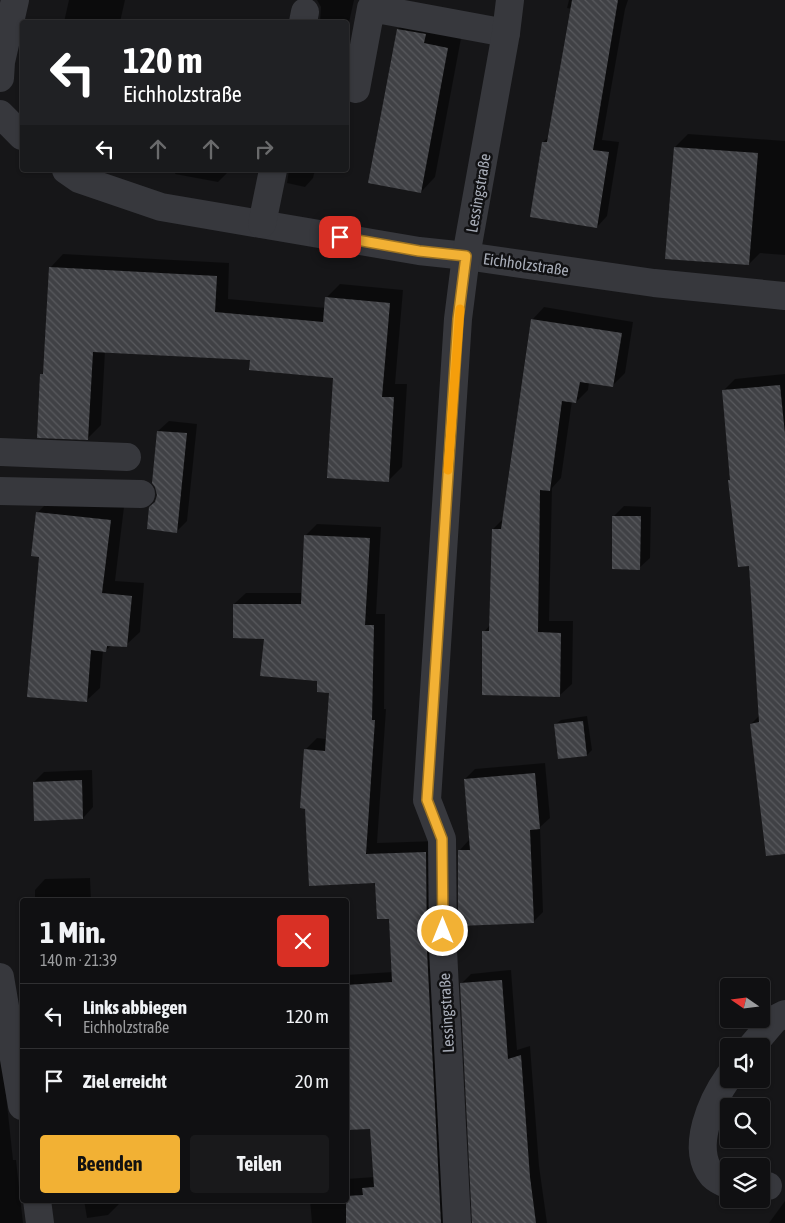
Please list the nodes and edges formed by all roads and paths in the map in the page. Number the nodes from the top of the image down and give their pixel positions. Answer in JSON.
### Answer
{"nodes":[{"id":1,"x":15,"y":0,"type":"edge"},
{"id":2,"x":510,"y":0,"type":"edge"},
{"id":3,"x":506,"y":33,"type":"junction"},
{"id":4,"x":0,"y":78,"type":"edge"},
{"id":5,"x":356,"y":89,"type":"dead end"},
{"id":6,"x":0,"y":114,"type":"edge"},
{"id":7,"x":20,"y":134,"type":"edge"},
{"id":8,"x":69,"y":172,"type":"edge"},
{"id":9,"x":273,"y":172,"type":"edge"},
{"id":10,"x":262,"y":224,"type":"junction"},
{"id":11,"x":466,"y":256,"type":"junction"},
{"id":12,"x":785,"y":296,"type":"edge"},
{"id":13,"x":0,"y":452,"type":"edge"},
{"id":14,"x":127,"y":457,"type":"dead end"},
{"id":15,"x":0,"y":491,"type":"edge"},
{"id":16,"x":141,"y":494,"type":"dead end"},
{"id":17,"x":0,"y":977,"type":"edge"},
{"id":18,"x":785,"y":1014,"type":"edge"},
{"id":19,"x":5,"y":1025,"type":"edge"},
{"id":20,"x":759,"y":1038,"type":"edge"},
{"id":21,"x":722,"y":1088,"type":"edge"},
{"id":22,"x":20,"y":1096,"type":"edge"},
{"id":23,"x":720,"y":1180,"type":"edge"},
{"id":24,"x":37,"y":1203,"type":"edge"},
{"id":25,"x":40,"y":1223,"type":"edge"},
{"id":26,"x":457,"y":1223,"type":"edge"}],
"edges":[{"from":1,"to":4,"type":"street"},
{"from":2,"to":3,"type":"street","name":"Lessingstraße"},
{"from":3,"to":5,"type":"street"},
{"from":3,"to":11,"type":"street","name":"Lessingstraße"},
{"from":6,"to":7,"type":"street"},
{"from":8,"to":10,"type":"street","name":"Eichholzstraße"},
{"from":9,"to":10,"type":"street"},
{"from":10,"to":11,"type":"street","name":"Eichholzstraße"},
{"from":11,"to":12,"type":"street","name":"Eichholzstraße"},
{"from":11,"to":26,"type":"street","name":"Lessingstraße"},
{"from":13,"to":14,"type":"street"},
{"from":15,"to":16,"type":"street"},
{"from":17,"to":19,"type":"street"},
{"from":18,"to":20,"type":"street"},
{"from":19,"to":22,"type":"street"},
{"from":21,"to":23,"type":"street"},
{"from":24,"to":25,"type":"street"}]}
